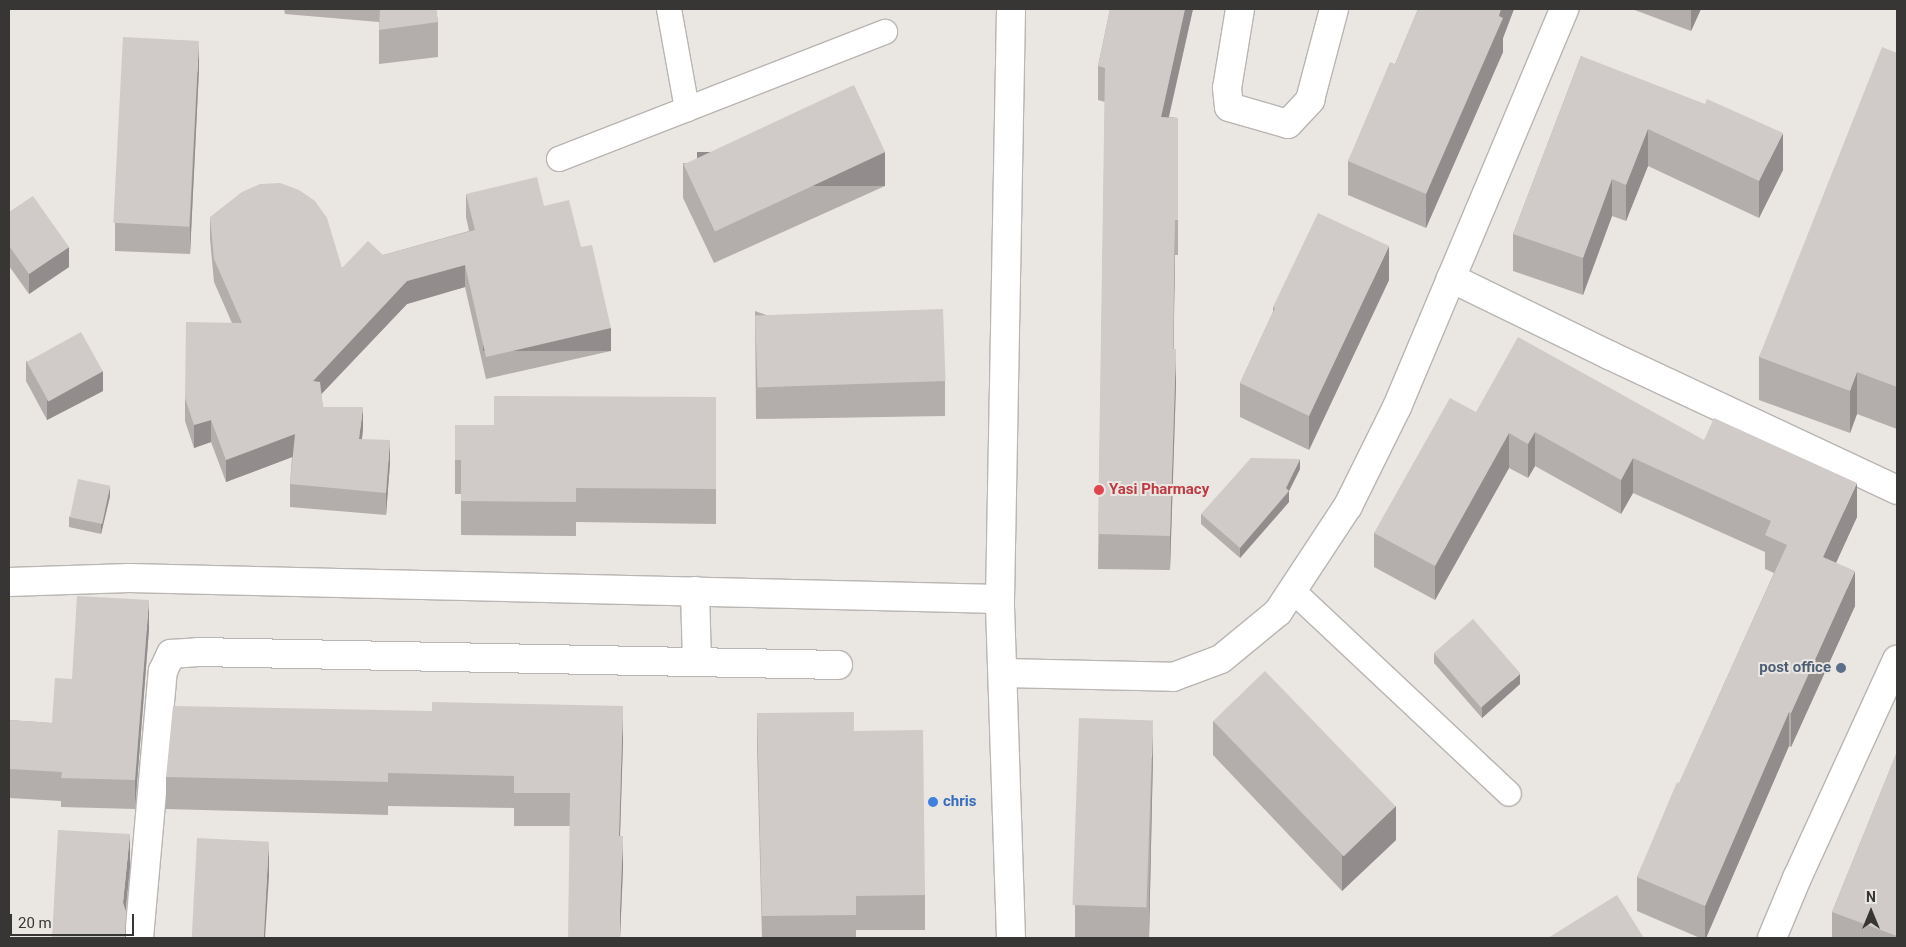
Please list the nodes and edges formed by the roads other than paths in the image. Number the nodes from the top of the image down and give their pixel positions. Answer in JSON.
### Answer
{"nodes":[{"id":1,"x":669,"y":9,"type":"edge"},
{"id":2,"x":1011,"y":9,"type":"edge"},
{"id":3,"x":1240,"y":9,"type":"edge"},
{"id":4,"x":1334,"y":9,"type":"edge"},
{"id":5,"x":1564,"y":9,"type":"edge"},
{"id":6,"x":885,"y":32,"type":"dead end"},
{"id":7,"x":687,"y":109,"type":"junction"},
{"id":8,"x":559,"y":159,"type":"dead end"},
{"id":9,"x":1451,"y":278,"type":"junction"},
{"id":10,"x":1897,"y":490,"type":"edge"},
{"id":11,"x":9,"y":582,"type":"edge"},
{"id":12,"x":695,"y":591,"type":"junction"},
{"id":13,"x":1293,"y":591,"type":"junction"},
{"id":14,"x":1000,"y":599,"type":"junction"},
{"id":15,"x":1897,"y":660,"type":"edge"},
{"id":16,"x":697,"y":662,"type":"junction"},
{"id":17,"x":838,"y":665,"type":"dead end"},
{"id":18,"x":1003,"y":673,"type":"junction"},
{"id":19,"x":1509,"y":794,"type":"dead end"},
{"id":20,"x":139,"y":938,"type":"edge"},
{"id":21,"x":1011,"y":938,"type":"edge"},
{"id":22,"x":1772,"y":938,"type":"edge"}],
"edges":[{"from":1,"to":7,"type":"lane"},
{"from":2,"to":14,"type":"street"},
{"from":3,"to":4,"type":"street"},
{"from":5,"to":9,"type":"street"},
{"from":6,"to":7,"type":"lane"},
{"from":7,"to":8,"type":"lane"},
{"from":9,"to":10,"type":"street"},
{"from":9,"to":13,"type":"street"},
{"from":11,"to":12,"type":"street"},
{"from":12,"to":14,"type":"street"},
{"from":12,"to":16,"type":"street"},
{"from":13,"to":18,"type":"street"},
{"from":13,"to":19,"type":"lane"},
{"from":14,"to":18,"type":"street"},
{"from":15,"to":22,"type":"street"},
{"from":16,"to":17,"type":"street"},
{"from":16,"to":20,"type":"street"},
{"from":18,"to":21,"type":"street"}]}
